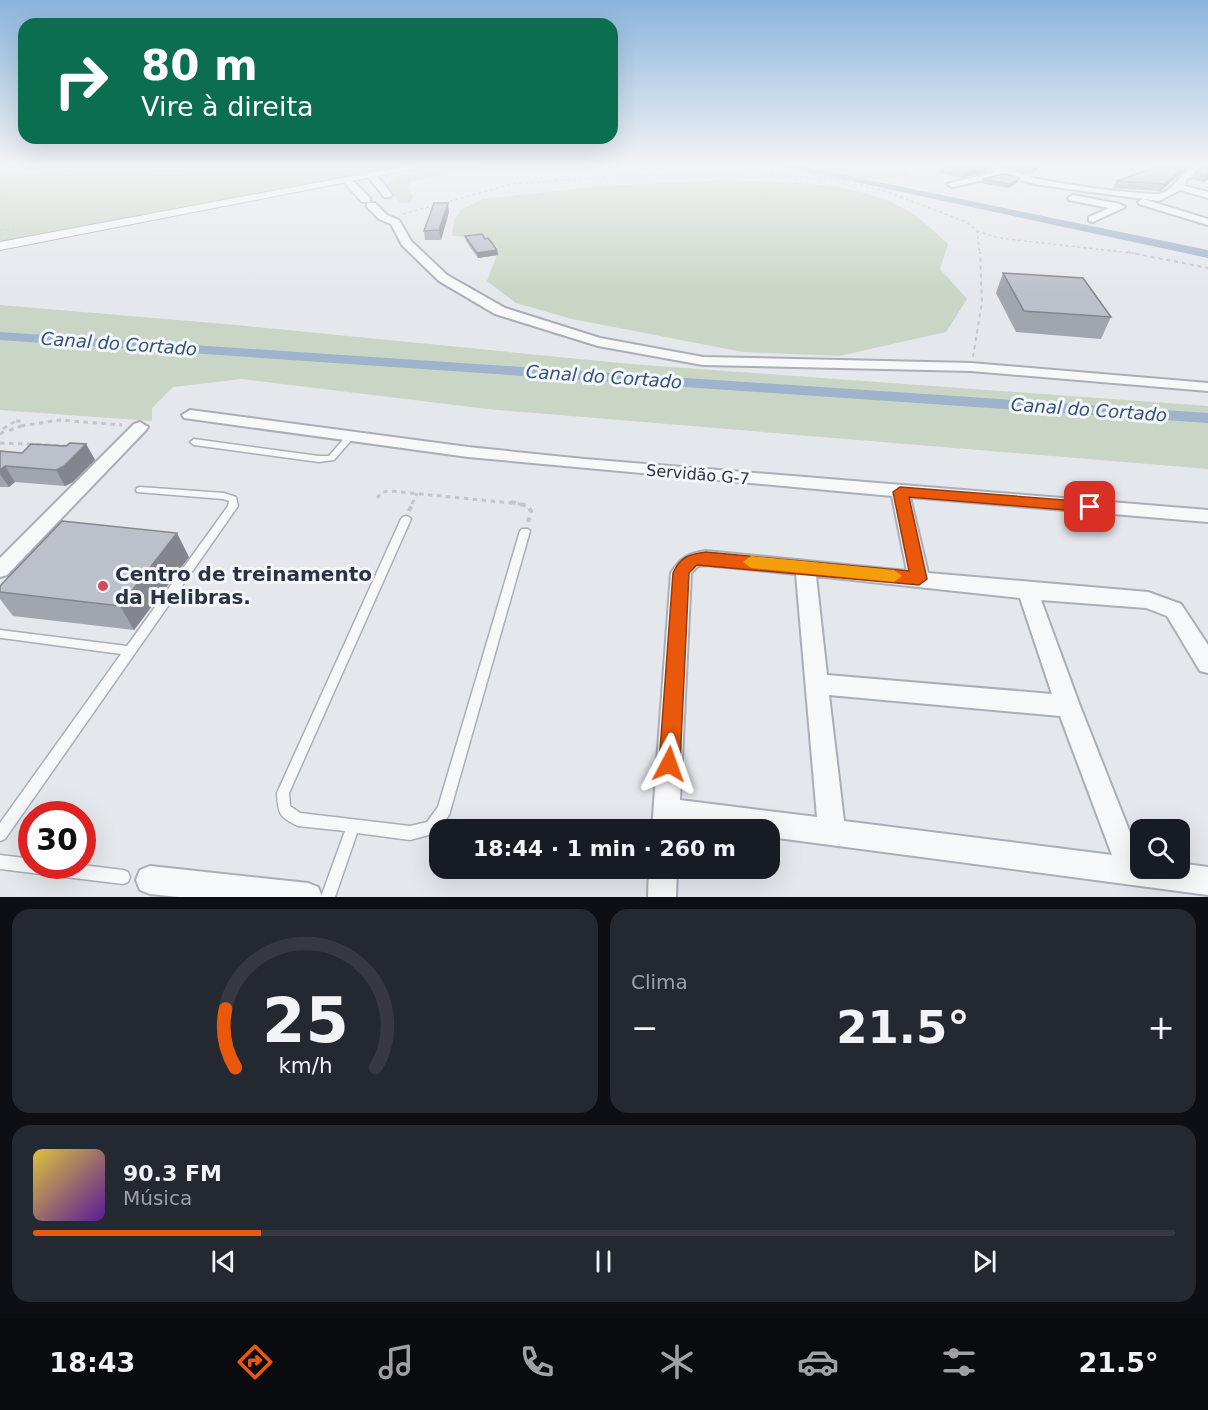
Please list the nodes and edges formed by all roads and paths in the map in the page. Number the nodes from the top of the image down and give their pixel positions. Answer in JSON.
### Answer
{"nodes":[{"id":1,"x":206,"y":207,"type":"edge"},
{"id":2,"x":373,"y":207,"type":"edge"},
{"id":3,"x":425,"y":207,"type":"edge"},
{"id":4,"x":926,"y":207,"type":"edge"},
{"id":5,"x":1119,"y":207,"type":"edge"},
{"id":6,"x":1158,"y":207,"type":"edge"},
{"id":7,"x":397,"y":215,"type":"junction"},
{"id":8,"x":1093,"y":219,"type":"dead end"},
{"id":9,"x":1208,"y":222,"type":"edge"},
{"id":10,"x":977,"y":231,"type":"junction"},
{"id":11,"x":0,"y":246,"type":"edge"},
{"id":12,"x":1208,"y":268,"type":"edge"},
{"id":13,"x":971,"y":367,"type":"junction"},
{"id":14,"x":1208,"y":387,"type":"edge"},
{"id":15,"x":190,"y":416,"type":"dead end"},
{"id":16,"x":21,"y":426,"type":"junction"},
{"id":17,"x":134,"y":427,"type":"joint"},
{"id":18,"x":6,"y":430,"type":"junction"},
{"id":19,"x":0,"y":434,"type":"edge"},
{"id":20,"x":351,"y":436,"type":"junction"},
{"id":21,"x":194,"y":442,"type":"dead end"},
{"id":22,"x":0,"y":443,"type":"edge"},
{"id":23,"x":79,"y":447,"type":"edge"},
{"id":24,"x":140,"y":489,"type":"dead end"},
{"id":25,"x":900,"y":492,"type":"junction"},
{"id":26,"x":417,"y":493,"type":"junction"},
{"id":27,"x":377,"y":498,"type":"dead end"},
{"id":28,"x":1208,"y":516,"type":"edge"},
{"id":29,"x":406,"y":519,"type":"joint"},
{"id":30,"x":525,"y":531,"type":"joint"},
{"id":31,"x":805,"y":568,"type":"junction"},
{"id":32,"x":0,"y":570,"type":"edge"},
{"id":33,"x":919,"y":579,"type":"junction"},
{"id":34,"x":1028,"y":591,"type":"junction"},
{"id":35,"x":2,"y":634,"type":"dead end"},
{"id":36,"x":129,"y":651,"type":"junction"},
{"id":37,"x":1208,"y":664,"type":"edge"},
{"id":38,"x":817,"y":684,"type":"junction"},
{"id":39,"x":1068,"y":706,"type":"junction"},
{"id":40,"x":666,"y":819,"type":"edge"},
{"id":41,"x":353,"y":827,"type":"junction"},
{"id":42,"x":780,"y":828,"type":"edge"},
{"id":43,"x":832,"y":832,"type":"junction"},
{"id":44,"x":0,"y":834,"type":"edge"},
{"id":45,"x":0,"y":862,"type":"edge"},
{"id":46,"x":1130,"y":867,"type":"edge"},
{"id":47,"x":1130,"y":870,"type":"edge"},
{"id":48,"x":137,"y":878,"type":"joint"},
{"id":49,"x":1190,"y":878,"type":"edge"},
{"id":50,"x":663,"y":879,"type":"edge"},
{"id":51,"x":1208,"y":880,"type":"edge"},
{"id":52,"x":308,"y":897,"type":"edge"},
{"id":53,"x":328,"y":897,"type":"edge"},
{"id":54,"x":662,"y":897,"type":"edge"}],
"edges":[{"from":1,"to":11,"type":"street"},
{"from":2,"to":7,"type":"street"},
{"from":3,"to":7,"type":"path"},
{"from":4,"to":10,"type":"path"},
{"from":5,"to":8,"type":"street"},
{"from":6,"to":9,"type":"street"},
{"from":7,"to":13,"type":"street"},
{"from":10,"to":12,"type":"path"},
{"from":10,"to":13,"type":"path"},
{"from":13,"to":14,"type":"street"},
{"from":15,"to":20,"type":"street","name":"Servidão G-7"},
{"from":16,"to":17,"type":"path"},
{"from":16,"to":18,"type":"path"},
{"from":16,"to":18,"type":"path"},
{"from":17,"to":32,"type":"street"},
{"from":18,"to":19,"type":"path"},
{"from":20,"to":21,"type":"lane"},
{"from":20,"to":25,"type":"street","name":"Servidão G-7"},
{"from":22,"to":23,"type":"path"},
{"from":24,"to":36,"type":"lane"},
{"from":25,"to":28,"type":"street","name":"Servidão G-7"},
{"from":25,"to":33,"type":"street"},
{"from":26,"to":27,"type":"path"},
{"from":26,"to":29,"type":"path"},
{"from":26,"to":30,"type":"path"},
{"from":29,"to":41,"type":"lane"},
{"from":30,"to":41,"type":"lane"},
{"from":31,"to":33,"type":"street"},
{"from":31,"to":38,"type":"street"},
{"from":31,"to":40,"type":"street"},
{"from":33,"to":34,"type":"street"},
{"from":34,"to":37,"type":"street"},
{"from":34,"to":39,"type":"street"},
{"from":35,"to":36,"type":"lane"},
{"from":36,"to":44,"type":"lane"},
{"from":38,"to":39,"type":"street"},
{"from":38,"to":43,"type":"street"},
{"from":39,"to":46,"type":"street"},
{"from":41,"to":53,"type":"lane"},
{"from":42,"to":43,"type":"street"},
{"from":43,"to":47,"type":"street"},
{"from":45,"to":48,"type":"lane"},
{"from":48,"to":52,"type":"street"},
{"from":49,"to":51,"type":"street"},
{"from":50,"to":54,"type":"street"}]}
